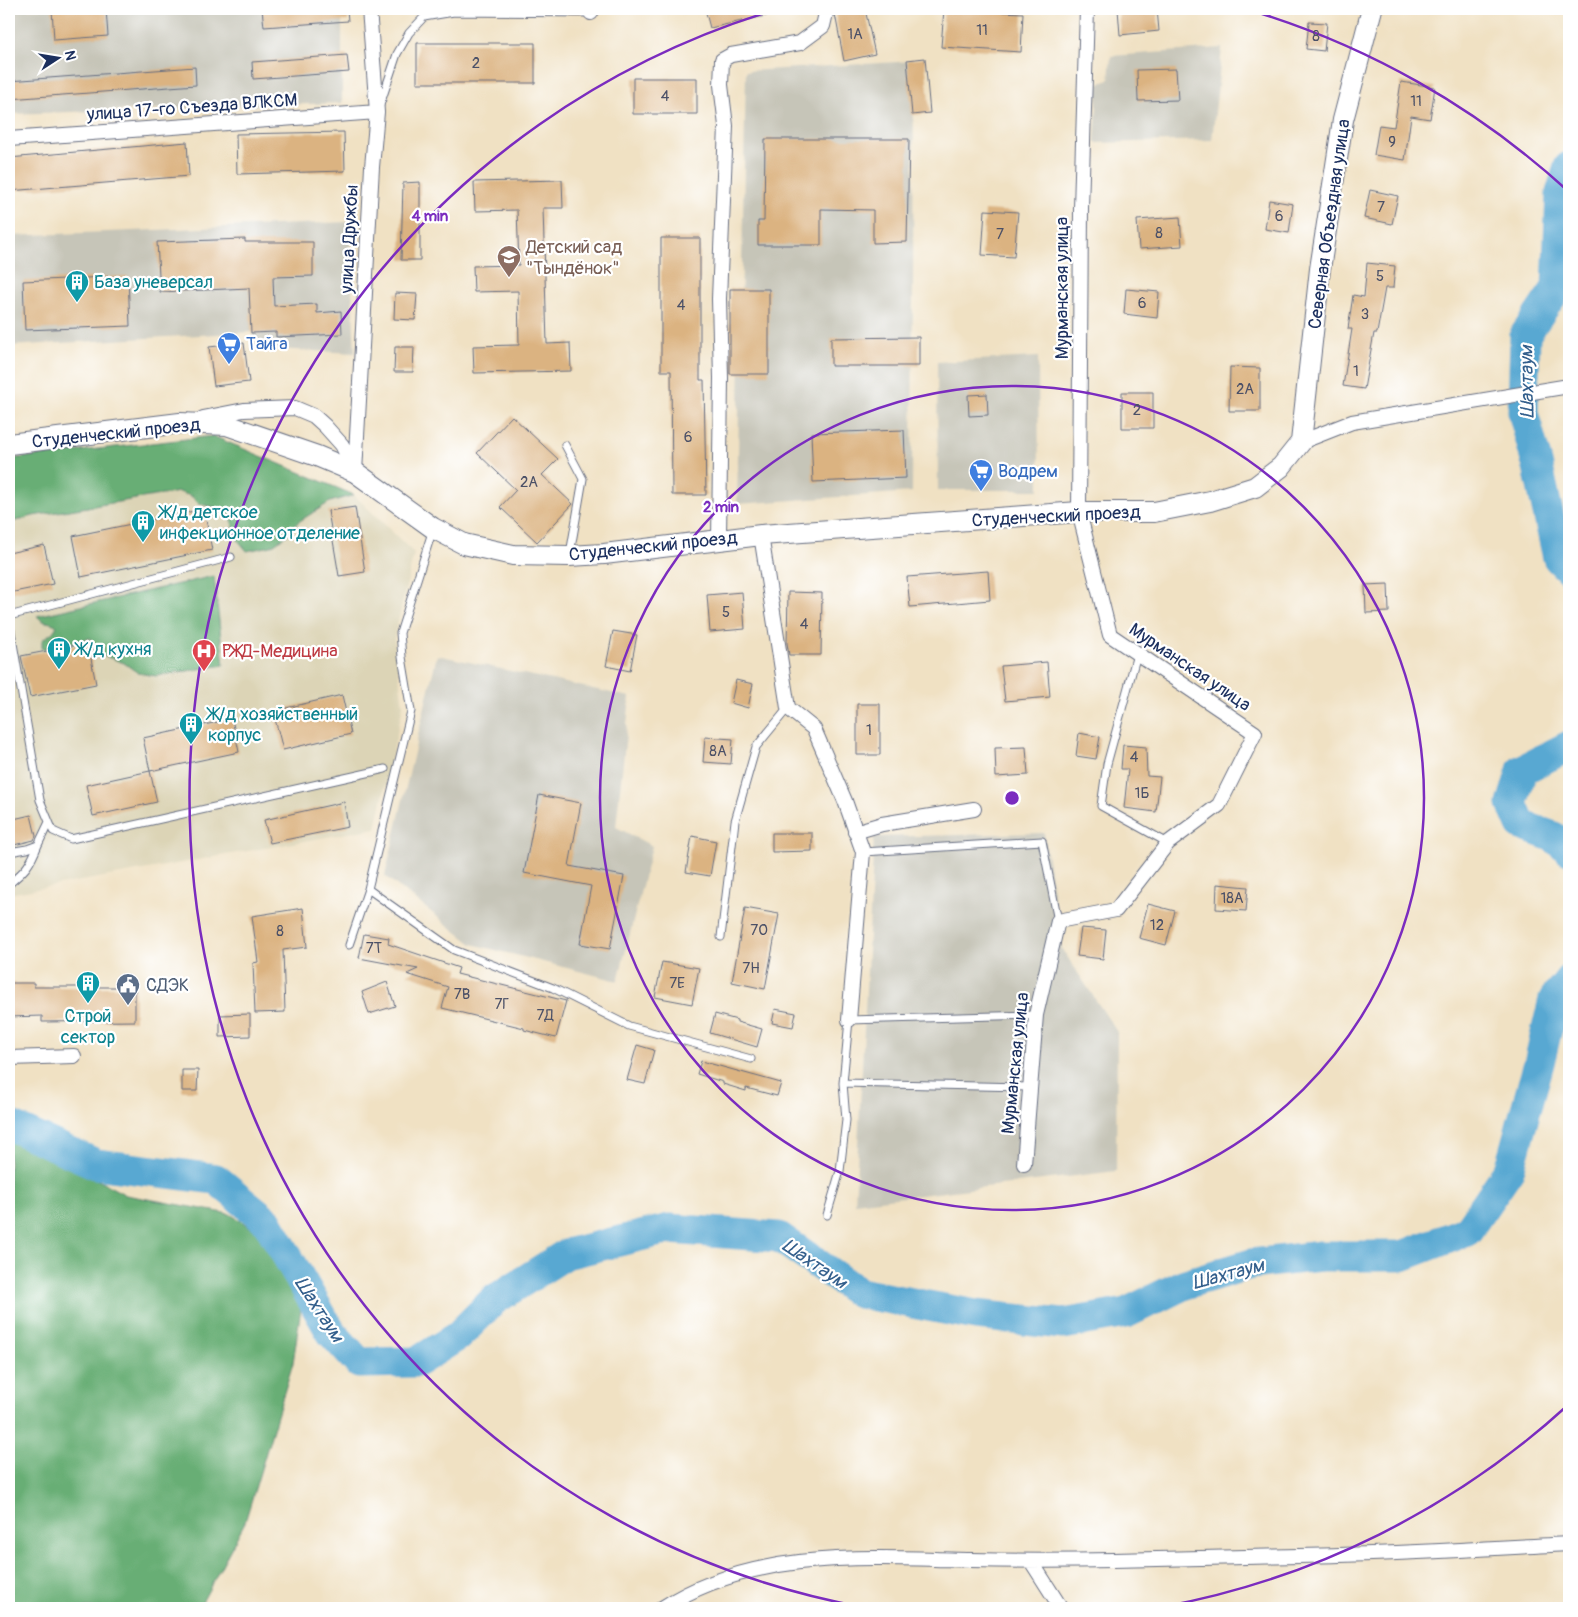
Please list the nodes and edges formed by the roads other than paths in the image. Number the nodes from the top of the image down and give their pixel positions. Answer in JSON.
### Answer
{"nodes":[{"id":1,"x":369,"y":9,"type":"edge"},
{"id":2,"x":827,"y":9,"type":"edge"},
{"id":3,"x":1087,"y":9,"type":"edge"},
{"id":4,"x":1372,"y":9,"type":"edge"},
{"id":5,"x":592,"y":11,"type":"edge"},
{"id":6,"x":377,"y":112,"type":"junction"},
{"id":7,"x":9,"y":138,"type":"edge"},
{"id":8,"x":1569,"y":386,"type":"edge"},
{"id":9,"x":180,"y":423,"type":"junction"},
{"id":10,"x":1301,"y":442,"type":"junction"},
{"id":11,"x":9,"y":444,"type":"edge"},
{"id":12,"x":566,"y":445,"type":"dead end"},
{"id":13,"x":355,"y":472,"type":"junction"},
{"id":14,"x":1079,"y":512,"type":"junction"},
{"id":15,"x":433,"y":528,"type":"junction"},
{"id":16,"x":761,"y":535,"type":"junction"},
{"id":17,"x":719,"y":540,"type":"junction"},
{"id":18,"x":569,"y":556,"type":"junction"},
{"id":19,"x":231,"y":557,"type":"dead end"},
{"id":20,"x":9,"y":618,"type":"edge"},
{"id":21,"x":1137,"y":654,"type":"junction"},
{"id":22,"x":788,"y":708,"type":"junction"},
{"id":23,"x":385,"y":768,"type":"dead end"},
{"id":24,"x":974,"y":809,"type":"dead end"},
{"id":25,"x":49,"y":822,"type":"junction"},
{"id":26,"x":856,"y":832,"type":"junction"},
{"id":27,"x":1168,"y":843,"type":"junction"},
{"id":28,"x":38,"y":845,"type":"junction"},
{"id":29,"x":9,"y":852,"type":"edge"},
{"id":30,"x":863,"y":852,"type":"junction"},
{"id":31,"x":9,"y":884,"type":"edge"},
{"id":32,"x":368,"y":889,"type":"junction"},
{"id":33,"x":1058,"y":921,"type":"junction"},
{"id":34,"x":721,"y":937,"type":"dead end"},
{"id":35,"x":350,"y":946,"type":"dead end"},
{"id":36,"x":1036,"y":1015,"type":"junction"},
{"id":37,"x":849,"y":1020,"type":"junction"},
{"id":38,"x":74,"y":1056,"type":"dead end"},
{"id":39,"x":9,"y":1058,"type":"edge"},
{"id":40,"x":751,"y":1060,"type":"dead end"},
{"id":41,"x":843,"y":1083,"type":"junction"},
{"id":42,"x":1029,"y":1087,"type":"junction"},
{"id":43,"x":1024,"y":1164,"type":"dead end"},
{"id":44,"x":827,"y":1215,"type":"dead end"},
{"id":45,"x":1569,"y":1544,"type":"edge"},
{"id":46,"x":1031,"y":1561,"type":"junction"},
{"id":47,"x":662,"y":1608,"type":"edge"},
{"id":48,"x":1061,"y":1608,"type":"edge"}],
"edges":[{"from":1,"to":6,"type":"street","name":"улица Дружбы"},
{"from":2,"to":17,"type":"street"},
{"from":3,"to":14,"type":"street","name":"Мурманская улица"},
{"from":4,"to":10,"type":"street","name":"Северная Объездная улица"},
{"from":5,"to":6,"type":"lane"},
{"from":6,"to":7,"type":"street","name":"улица 17-го Съезда ВЛКСМ"},
{"from":6,"to":13,"type":"street","name":"улица Дружбы"},
{"from":8,"to":10,"type":"street"},
{"from":9,"to":11,"type":"street","name":"Студенческий проезд"},
{"from":9,"to":13,"type":"street","name":"Студенческий проезд"},
{"from":9,"to":13,"type":"street"},
{"from":10,"to":14,"type":"street","name":"Студенческий проезд"},
{"from":12,"to":18,"type":"lane"},
{"from":13,"to":15,"type":"street","name":"Студенческий проезд"},
{"from":14,"to":16,"type":"street","name":"Студенческий проезд"},
{"from":14,"to":21,"type":"street","name":"Мурманская улица"},
{"from":15,"to":18,"type":"street","name":"Студенческий проезд"},
{"from":15,"to":32,"type":"lane"},
{"from":16,"to":17,"type":"street","name":"Студенческий проезд"},
{"from":16,"to":22,"type":"street","name":"Студенческий проезд"},
{"from":17,"to":18,"type":"street","name":"Студенческий проезд"},
{"from":19,"to":20,"type":"lane"},
{"from":20,"to":25,"type":"lane"},
{"from":21,"to":27,"type":"lane"},
{"from":21,"to":27,"type":"street","name":"Мурманская улица"},
{"from":22,"to":26,"type":"street"},
{"from":22,"to":34,"type":"lane"},
{"from":23,"to":25,"type":"lane"},
{"from":24,"to":26,"type":"street"},
{"from":25,"to":28,"type":"lane"},
{"from":26,"to":30,"type":"street"},
{"from":27,"to":33,"type":"street","name":"Мурманская улица"},
{"from":28,"to":29,"type":"lane"},
{"from":28,"to":31,"type":"lane"},
{"from":30,"to":33,"type":"lane"},
{"from":30,"to":37,"type":"street"},
{"from":32,"to":35,"type":"lane"},
{"from":32,"to":40,"type":"lane"},
{"from":33,"to":36,"type":"street","name":"Мурманская улица"},
{"from":36,"to":37,"type":"lane"},
{"from":36,"to":42,"type":"street","name":"Мурманская улица"},
{"from":37,"to":41,"type":"lane"},
{"from":38,"to":39,"type":"street"},
{"from":41,"to":42,"type":"lane"},
{"from":41,"to":44,"type":"lane"},
{"from":42,"to":43,"type":"street","name":"Мурманская улица"},
{"from":45,"to":46,"type":"street"},
{"from":46,"to":47,"type":"street"},
{"from":46,"to":48,"type":"street"}]}
